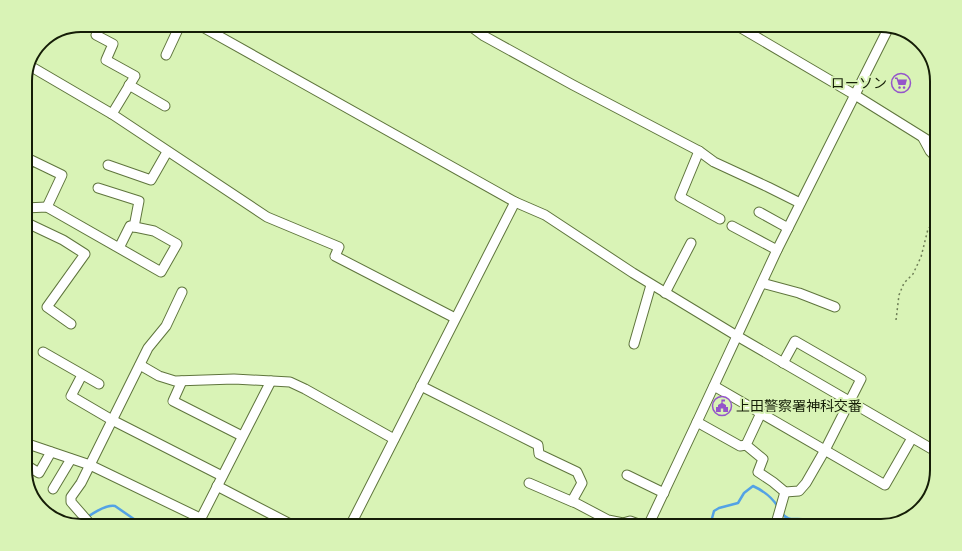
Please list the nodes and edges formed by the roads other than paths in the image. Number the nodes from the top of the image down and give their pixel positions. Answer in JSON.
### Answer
{"nodes":[{"id":1,"x":177,"y":32,"type":"edge"},
{"id":2,"x":219,"y":32,"type":"edge"},
{"id":3,"x":479,"y":32,"type":"edge"},
{"id":4,"x":748,"y":32,"type":"edge"},
{"id":5,"x":886,"y":32,"type":"edge"},
{"id":6,"x":96,"y":35,"type":"dead end"},
{"id":7,"x":166,"y":55,"type":"dead end"},
{"id":8,"x":34,"y":68,"type":"edge"},
{"id":9,"x":129,"y":85,"type":"junction"},
{"id":10,"x":855,"y":95,"type":"junction"},
{"id":11,"x":165,"y":106,"type":"dead end"},
{"id":12,"x":112,"y":114,"type":"junction"},
{"id":13,"x":922,"y":137,"type":"junction"},
{"id":14,"x":930,"y":142,"type":"edge"},
{"id":15,"x":699,"y":151,"type":"junction"},
{"id":16,"x":930,"y":151,"type":"edge"},
{"id":17,"x":167,"y":152,"type":"junction"},
{"id":18,"x":32,"y":161,"type":"edge"},
{"id":19,"x":108,"y":165,"type":"dead end"},
{"id":20,"x":98,"y":188,"type":"dead end"},
{"id":21,"x":514,"y":202,"type":"junction"},
{"id":22,"x":800,"y":203,"type":"junction"},
{"id":23,"x":47,"y":207,"type":"junction"},
{"id":24,"x":32,"y":208,"type":"edge"},
{"id":25,"x":759,"y":212,"type":"dead end"},
{"id":26,"x":720,"y":220,"type":"dead end"},
{"id":27,"x":32,"y":225,"type":"edge"},
{"id":28,"x":732,"y":226,"type":"dead end"},
{"id":29,"x":134,"y":227,"type":"junction"},
{"id":30,"x":788,"y":228,"type":"junction"},
{"id":31,"x":691,"y":243,"type":"dead end"},
{"id":32,"x":119,"y":248,"type":"junction"},
{"id":33,"x":777,"y":250,"type":"junction"},
{"id":34,"x":762,"y":283,"type":"junction"},
{"id":35,"x":651,"y":284,"type":"junction"},
{"id":36,"x":182,"y":292,"type":"dead end"},
{"id":37,"x":665,"y":293,"type":"junction"},
{"id":38,"x":835,"y":307,"type":"dead end"},
{"id":39,"x":455,"y":318,"type":"junction"},
{"id":40,"x":71,"y":324,"type":"dead end"},
{"id":41,"x":737,"y":336,"type":"junction"},
{"id":42,"x":634,"y":344,"type":"dead end"},
{"id":43,"x":43,"y":352,"type":"dead end"},
{"id":44,"x":783,"y":363,"type":"junction"},
{"id":45,"x":140,"y":365,"type":"junction"},
{"id":46,"x":82,"y":374,"type":"junction"},
{"id":47,"x":271,"y":380,"type":"junction"},
{"id":48,"x":182,"y":381,"type":"junction"},
{"id":49,"x":99,"y":384,"type":"dead end"},
{"id":50,"x":421,"y":386,"type":"junction"},
{"id":51,"x":714,"y":386,"type":"junction"},
{"id":52,"x":850,"y":402,"type":"junction"},
{"id":53,"x":761,"y":413,"type":"junction"},
{"id":54,"x":112,"y":420,"type":"junction"},
{"id":55,"x":697,"y":422,"type":"junction"},
{"id":56,"x":242,"y":436,"type":"junction"},
{"id":57,"x":912,"y":438,"type":"junction"},
{"id":58,"x":394,"y":439,"type":"junction"},
{"id":59,"x":32,"y":445,"type":"edge"},
{"id":60,"x":746,"y":445,"type":"junction"},
{"id":61,"x":930,"y":448,"type":"edge"},
{"id":62,"x":825,"y":450,"type":"junction"},
{"id":63,"x":51,"y":452,"type":"junction"},
{"id":64,"x":71,"y":459,"type":"junction"},
{"id":65,"x":90,"y":465,"type":"junction"},
{"id":66,"x":32,"y":469,"type":"edge"},
{"id":67,"x":627,"y":475,"type":"dead end"},
{"id":68,"x":222,"y":476,"type":"junction"},
{"id":69,"x":529,"y":483,"type":"dead end"},
{"id":70,"x":217,"y":486,"type":"junction"},
{"id":71,"x":53,"y":490,"type":"dead end"},
{"id":72,"x":785,"y":492,"type":"junction"},
{"id":73,"x":664,"y":493,"type":"junction"},
{"id":74,"x":573,"y":502,"type":"junction"},
{"id":75,"x":86,"y":519,"type":"edge"},
{"id":76,"x":192,"y":519,"type":"edge"},
{"id":77,"x":200,"y":519,"type":"edge"},
{"id":78,"x":281,"y":519,"type":"edge"},
{"id":79,"x":354,"y":519,"type":"edge"},
{"id":80,"x":606,"y":519,"type":"edge"},
{"id":81,"x":651,"y":519,"type":"edge"},
{"id":82,"x":778,"y":519,"type":"edge"}],
"edges":[{"from":1,"to":7,"type":"street"},
{"from":2,"to":21,"type":"street"},
{"from":3,"to":15,"type":"street"},
{"from":4,"to":10,"type":"street"},
{"from":5,"to":10,"type":"street"},
{"from":6,"to":9,"type":"street"},
{"from":8,"to":12,"type":"street"},
{"from":9,"to":11,"type":"street"},
{"from":9,"to":12,"type":"street"},
{"from":10,"to":13,"type":"street"},
{"from":10,"to":22,"type":"street"},
{"from":12,"to":17,"type":"street"},
{"from":13,"to":14,"type":"street"},
{"from":13,"to":16,"type":"street"},
{"from":15,"to":22,"type":"street"},
{"from":15,"to":26,"type":"street"},
{"from":17,"to":19,"type":"street"},
{"from":17,"to":39,"type":"street"},
{"from":18,"to":23,"type":"street"},
{"from":20,"to":29,"type":"street"},
{"from":21,"to":35,"type":"street"},
{"from":21,"to":39,"type":"street"},
{"from":22,"to":30,"type":"street"},
{"from":23,"to":24,"type":"street"},
{"from":23,"to":32,"type":"street"},
{"from":25,"to":30,"type":"street"},
{"from":27,"to":40,"type":"street"},
{"from":28,"to":33,"type":"street"},
{"from":29,"to":32,"type":"street"},
{"from":29,"to":32,"type":"street"},
{"from":30,"to":33,"type":"street"},
{"from":31,"to":37,"type":"street"},
{"from":33,"to":34,"type":"street"},
{"from":34,"to":38,"type":"street"},
{"from":34,"to":41,"type":"street"},
{"from":35,"to":37,"type":"street"},
{"from":35,"to":42,"type":"street"},
{"from":36,"to":45,"type":"street"},
{"from":37,"to":41,"type":"street"},
{"from":39,"to":50,"type":"street"},
{"from":41,"to":44,"type":"street"},
{"from":41,"to":51,"type":"street"},
{"from":43,"to":46,"type":"street"},
{"from":44,"to":52,"type":"street"},
{"from":44,"to":52,"type":"street"},
{"from":45,"to":48,"type":"street"},
{"from":45,"to":54,"type":"street"},
{"from":46,"to":49,"type":"street"},
{"from":46,"to":54,"type":"street"},
{"from":47,"to":48,"type":"street"},
{"from":47,"to":56,"type":"street"},
{"from":47,"to":58,"type":"street"},
{"from":48,"to":56,"type":"street"},
{"from":50,"to":58,"type":"street"},
{"from":50,"to":74,"type":"street"},
{"from":51,"to":53,"type":"street"},
{"from":51,"to":55,"type":"street"},
{"from":52,"to":57,"type":"street"},
{"from":52,"to":62,"type":"street"},
{"from":53,"to":60,"type":"street"},
{"from":53,"to":62,"type":"street"},
{"from":54,"to":65,"type":"street"},
{"from":54,"to":68,"type":"street"},
{"from":55,"to":60,"type":"street"},
{"from":55,"to":73,"type":"street"},
{"from":56,"to":68,"type":"street"},
{"from":57,"to":61,"type":"street"},
{"from":57,"to":62,"type":"street"},
{"from":58,"to":79,"type":"street"},
{"from":59,"to":63,"type":"street"},
{"from":60,"to":72,"type":"street"},
{"from":62,"to":72,"type":"street"},
{"from":63,"to":64,"type":"street"},
{"from":63,"to":66,"type":"street"},
{"from":64,"to":65,"type":"street"},
{"from":64,"to":71,"type":"street"},
{"from":65,"to":75,"type":"street"},
{"from":65,"to":76,"type":"street"},
{"from":67,"to":73,"type":"street"},
{"from":68,"to":70,"type":"street"},
{"from":69,"to":74,"type":"street"},
{"from":70,"to":77,"type":"street"},
{"from":70,"to":78,"type":"street"},
{"from":72,"to":82,"type":"street"},
{"from":73,"to":81,"type":"street"},
{"from":74,"to":80,"type":"street"}]}
